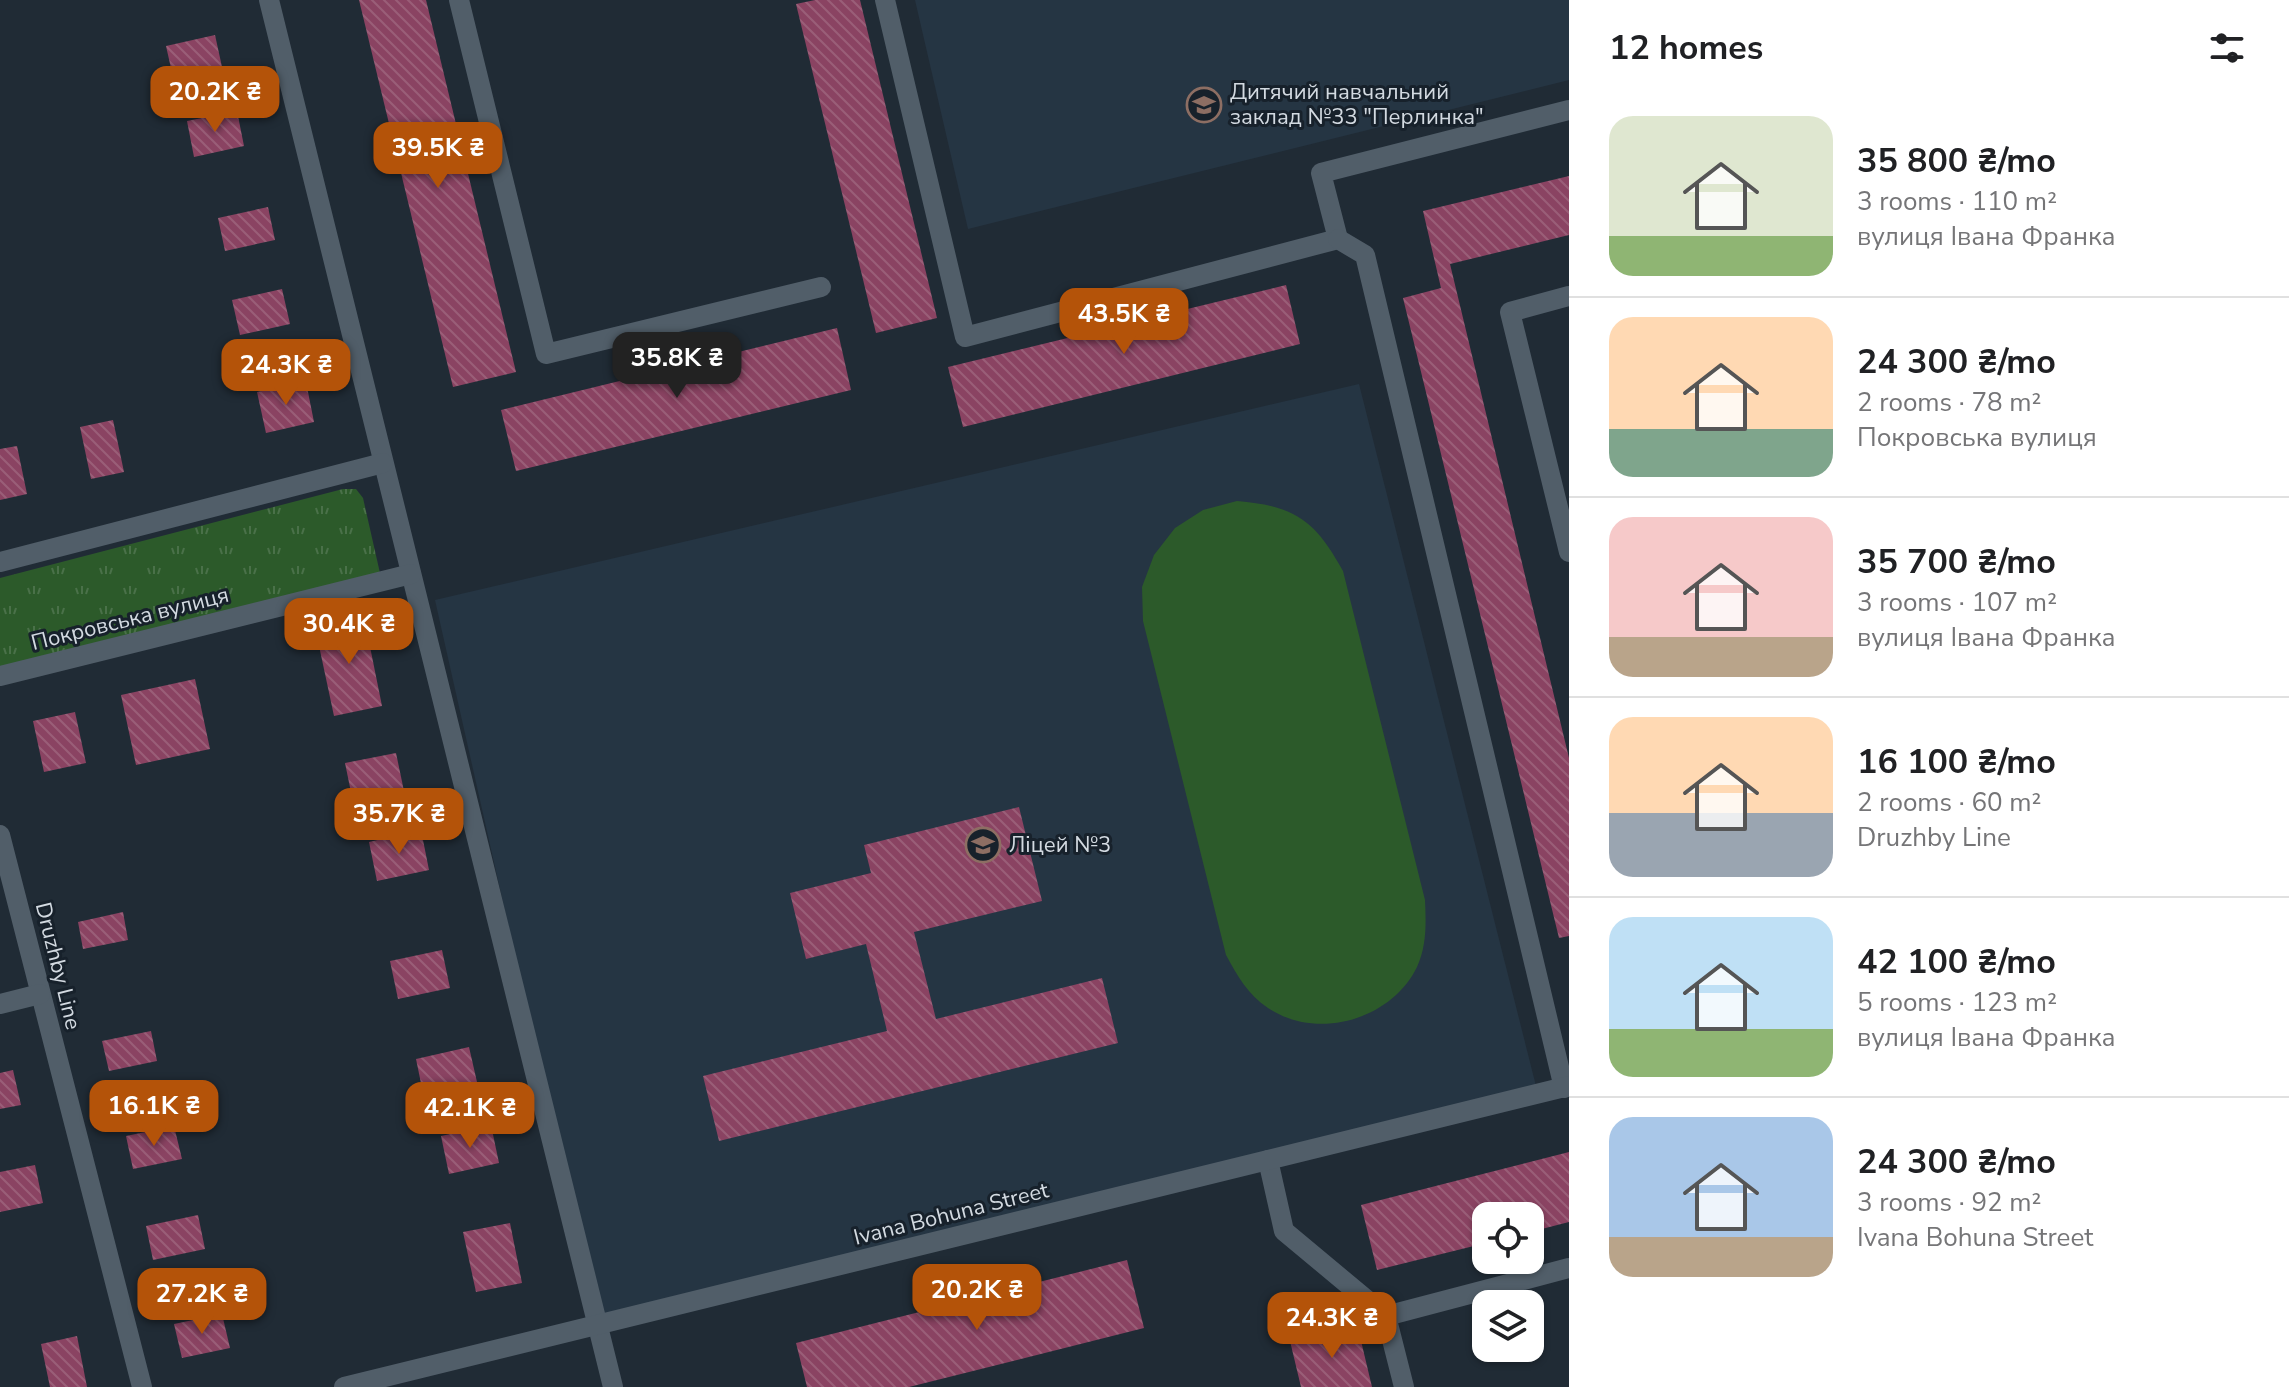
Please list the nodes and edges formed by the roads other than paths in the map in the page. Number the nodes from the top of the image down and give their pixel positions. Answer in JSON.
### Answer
{"nodes":[{"id":1,"x":269,"y":0,"type":"edge"},
{"id":2,"x":459,"y":0,"type":"edge"},
{"id":3,"x":885,"y":0,"type":"edge"},
{"id":4,"x":1569,"y":110,"type":"edge"},
{"id":5,"x":1338,"y":239,"type":"junction"},
{"id":6,"x":821,"y":287,"type":"dead end"},
{"id":7,"x":1569,"y":296,"type":"edge"},
{"id":8,"x":383,"y":463,"type":"junction"},
{"id":9,"x":1569,"y":552,"type":"edge"},
{"id":10,"x":0,"y":562,"type":"edge"},
{"id":11,"x":411,"y":574,"type":"junction"},
{"id":12,"x":0,"y":676,"type":"edge"},
{"id":13,"x":0,"y":835,"type":"edge"},
{"id":14,"x":40,"y":994,"type":"junction"},
{"id":15,"x":0,"y":1004,"type":"edge"},
{"id":16,"x":1566,"y":1087,"type":"edge"},
{"id":17,"x":1268,"y":1160,"type":"junction"},
{"id":18,"x":1569,"y":1268,"type":"edge"},
{"id":19,"x":1386,"y":1316,"type":"junction"},
{"id":20,"x":598,"y":1325,"type":"junction"},
{"id":21,"x":142,"y":1387,"type":"edge"},
{"id":22,"x":344,"y":1387,"type":"edge"},
{"id":23,"x":613,"y":1387,"type":"edge"},
{"id":24,"x":1404,"y":1387,"type":"edge"}],
"edges":[{"from":1,"to":8,"type":"street"},
{"from":2,"to":6,"type":"street"},
{"from":3,"to":5,"type":"street"},
{"from":4,"to":5,"type":"street"},
{"from":5,"to":16,"type":"street"},
{"from":7,"to":9,"type":"street"},
{"from":8,"to":10,"type":"street"},
{"from":8,"to":11,"type":"street"},
{"from":11,"to":12,"type":"street","name":"Покровська вулиця"},
{"from":11,"to":20,"type":"street"},
{"from":13,"to":14,"type":"street","name":"Druzhby Line"},
{"from":14,"to":15,"type":"street"},
{"from":14,"to":21,"type":"street","name":"Druzhby Line"},
{"from":16,"to":17,"type":"street","name":"Ivana Bohuna Street"},
{"from":17,"to":19,"type":"street"},
{"from":17,"to":20,"type":"street","name":"Ivana Bohuna Street"},
{"from":18,"to":19,"type":"street"},
{"from":19,"to":24,"type":"street"},
{"from":20,"to":22,"type":"street","name":"Ivana Bohuna Street"},
{"from":20,"to":23,"type":"street"}]}
